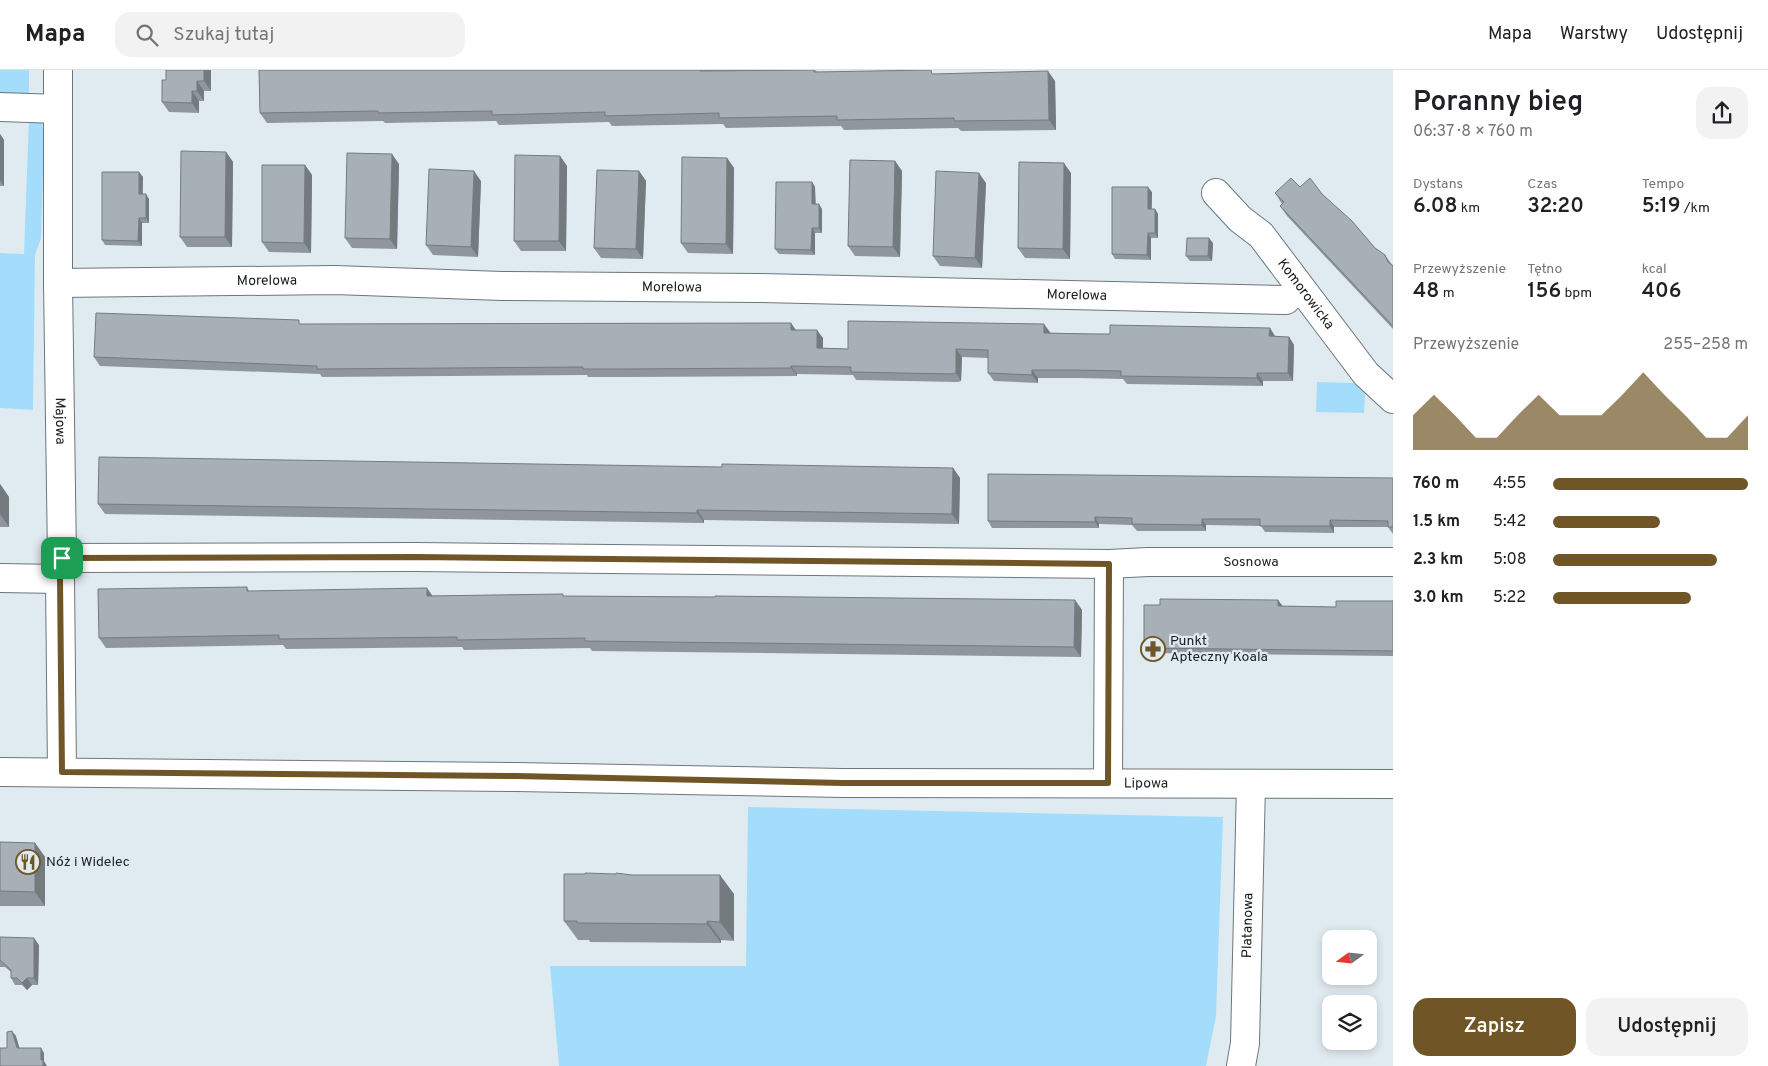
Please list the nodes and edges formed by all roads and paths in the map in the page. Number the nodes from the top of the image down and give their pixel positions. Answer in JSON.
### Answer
{"nodes":[{"id":1,"x":58,"y":70,"type":"edge"},
{"id":2,"x":0,"y":107,"type":"edge"},
{"id":3,"x":58,"y":109,"type":"junction"},
{"id":4,"x":1216,"y":193,"type":"dead end"},
{"id":5,"x":58,"y":283,"type":"junction"},
{"id":6,"x":1286,"y":300,"type":"dead end"},
{"id":7,"x":1393,"y":399,"type":"edge"},
{"id":8,"x":1393,"y":562,"type":"edge"},
{"id":9,"x":1109,"y":564,"type":"junction"},
{"id":10,"x":61,"y":568,"type":"junction"},
{"id":11,"x":0,"y":578,"type":"edge"},
{"id":12,"x":0,"y":772,"type":"edge"},
{"id":13,"x":62,"y":772,"type":"junction"},
{"id":14,"x":1108,"y":783,"type":"junction"},
{"id":15,"x":1251,"y":784,"type":"junction"},
{"id":16,"x":1393,"y":784,"type":"edge"},
{"id":17,"x":1241,"y":1066,"type":"edge"}],
"edges":[{"from":1,"to":3,"type":"street","name":"Majowa"},
{"from":2,"to":3,"type":"street"},
{"from":3,"to":5,"type":"street","name":"Majowa"},
{"from":4,"to":7,"type":"street","name":"Komorowicka"},
{"from":5,"to":6,"type":"street","name":"Morelowa"},
{"from":5,"to":10,"type":"street","name":"Majowa"},
{"from":8,"to":9,"type":"street","name":"Sosnowa"},
{"from":9,"to":10,"type":"street","name":"Sosnowa"},
{"from":9,"to":14,"type":"street"},
{"from":10,"to":11,"type":"street","name":"Sosnowa"},
{"from":10,"to":13,"type":"street","name":"Majowa"},
{"from":12,"to":13,"type":"street","name":"Lipowa"},
{"from":13,"to":14,"type":"street","name":"Lipowa"},
{"from":14,"to":15,"type":"street","name":"Lipowa"},
{"from":15,"to":16,"type":"street","name":"Lipowa"},
{"from":15,"to":17,"type":"street","name":"Platanowa"}]}
